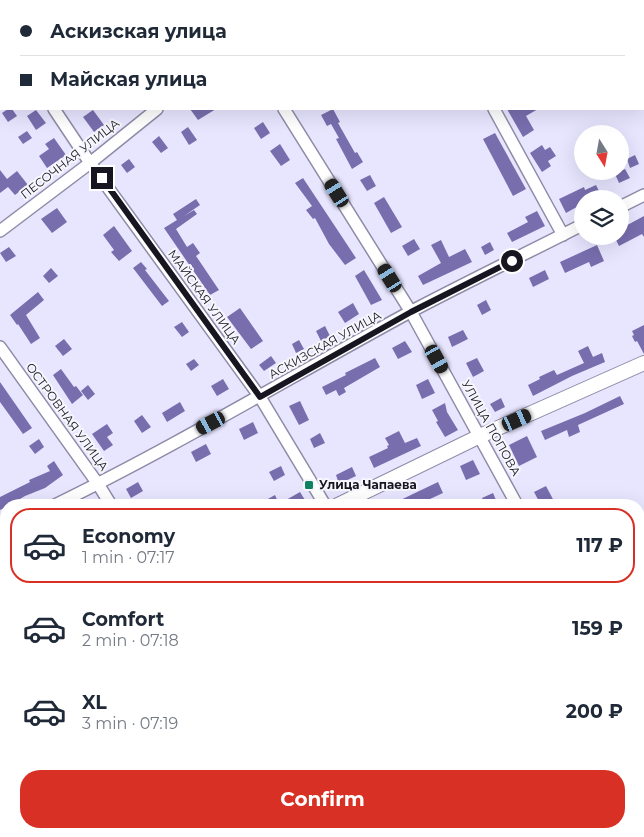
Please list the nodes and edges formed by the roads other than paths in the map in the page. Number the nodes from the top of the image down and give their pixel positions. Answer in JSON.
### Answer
{"nodes":[{"id":1,"x":55,"y":110,"type":"edge"},
{"id":2,"x":285,"y":110,"type":"edge"},
{"id":3,"x":495,"y":110,"type":"edge"},
{"id":4,"x":148,"y":111,"type":"edge"},
{"id":5,"x":90,"y":163,"type":"junction"},
{"id":6,"x":644,"y":195,"type":"edge"},
{"id":7,"x":629,"y":202,"type":"edge"},
{"id":8,"x":574,"y":230,"type":"edge"},
{"id":9,"x":0,"y":231,"type":"edge"},
{"id":10,"x":563,"y":235,"type":"junction"},
{"id":11,"x":411,"y":312,"type":"junction"},
{"id":12,"x":0,"y":347,"type":"edge"},
{"id":13,"x":644,"y":363,"type":"edge"},
{"id":14,"x":260,"y":397,"type":"junction"},
{"id":15,"x":480,"y":436,"type":"junction"},
{"id":16,"x":98,"y":484,"type":"junction"},
{"id":17,"x":67,"y":499,"type":"edge"},
{"id":18,"x":107,"y":499,"type":"edge"},
{"id":19,"x":321,"y":499,"type":"edge"},
{"id":20,"x":350,"y":499,"type":"edge"},
{"id":21,"x":514,"y":499,"type":"edge"}],
"edges":[{"from":1,"to":5,"type":"street","name":"МАЙСКАЯ УЛИЦА"},
{"from":2,"to":11,"type":"street","name":"УЛИЦА ПОПОВА"},
{"from":3,"to":10,"type":"street"},
{"from":4,"to":5,"type":"street","name":"ПЕСОЧНАЯ УЛИЦА"},
{"from":5,"to":9,"type":"street","name":"ПЕСОЧНАЯ УЛИЦА"},
{"from":5,"to":14,"type":"street","name":"МАЙСКАЯ УЛИЦА"},
{"from":6,"to":7,"type":"street"},
{"from":8,"to":10,"type":"street","name":"АСКИЗСКАЯ УЛИЦА"},
{"from":10,"to":11,"type":"street","name":"АСКИЗСКАЯ УЛИЦА"},
{"from":11,"to":14,"type":"street","name":"АСКИЗСКАЯ УЛИЦА"},
{"from":11,"to":15,"type":"street","name":"УЛИЦА ПОПОВА"},
{"from":12,"to":16,"type":"street","name":"ОСТРОВНАЯ УЛИЦА"},
{"from":13,"to":15,"type":"street"},
{"from":14,"to":16,"type":"street","name":"АСКИЗСКАЯ УЛИЦА"},
{"from":14,"to":19,"type":"street","name":"МАЙСКАЯ УЛИЦА"},
{"from":15,"to":20,"type":"street"},
{"from":15,"to":21,"type":"street","name":"УЛИЦА ПОПОВА"},
{"from":16,"to":17,"type":"street","name":"АСКИЗСКАЯ УЛИЦА"},
{"from":16,"to":18,"type":"street","name":"ОСТРОВНАЯ УЛИЦА"}]}
